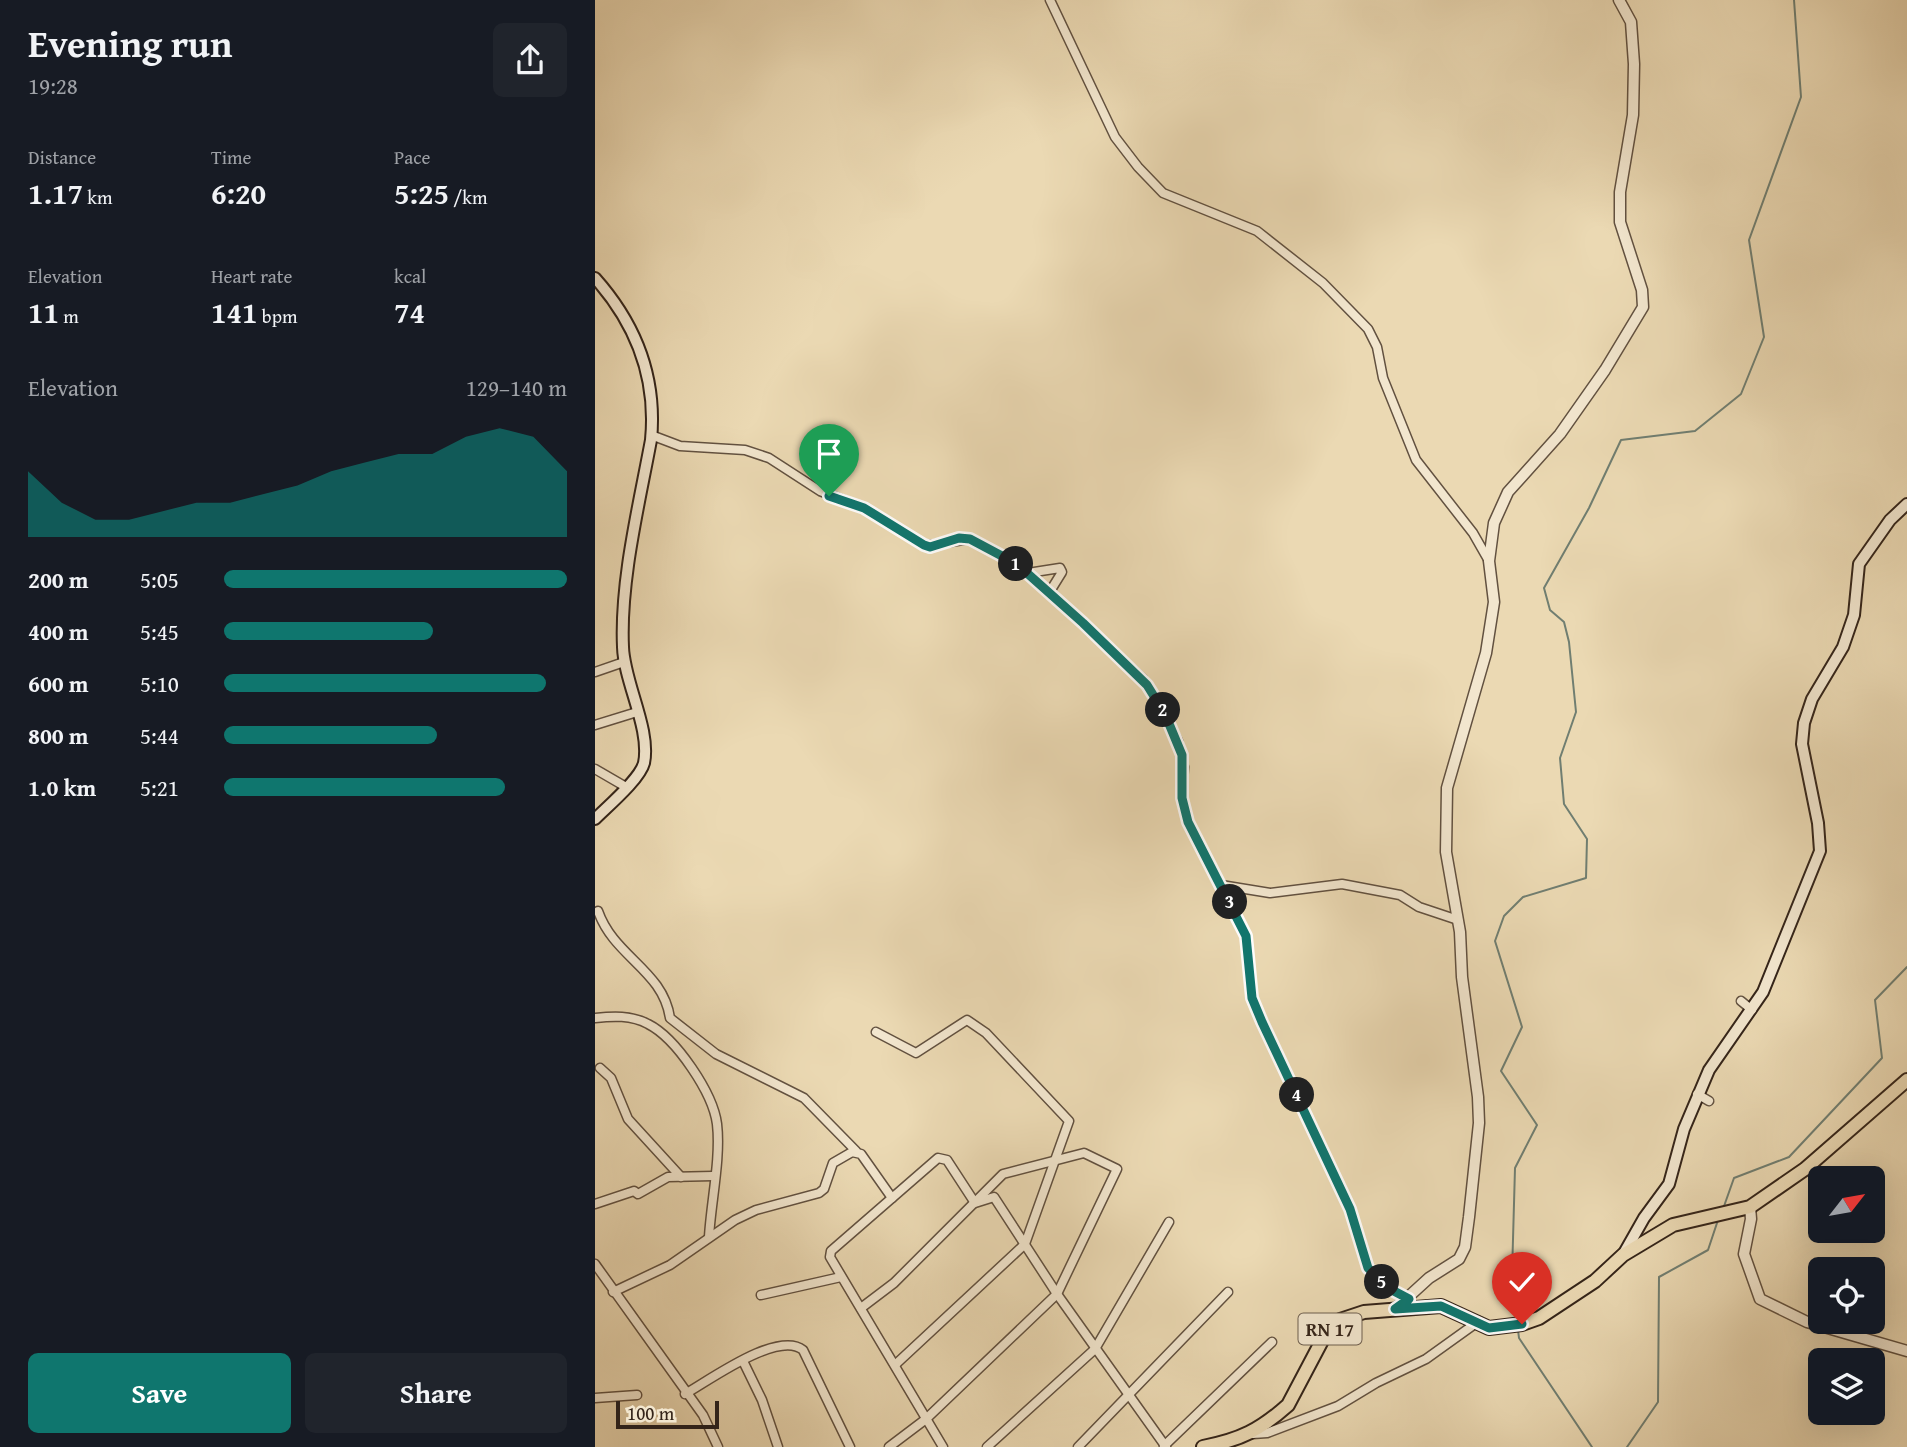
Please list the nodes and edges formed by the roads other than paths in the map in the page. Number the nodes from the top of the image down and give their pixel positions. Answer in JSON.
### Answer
{"nodes":[{"id":1,"x":1050,"y":0,"type":"edge"},
{"id":2,"x":1619,"y":0,"type":"edge"},
{"id":3,"x":595,"y":278,"type":"edge"},
{"id":4,"x":651,"y":435,"type":"junction"},
{"id":5,"x":1447,"y":478,"type":"dead end"},
{"id":6,"x":1439,"y":487,"type":"junction"},
{"id":7,"x":1907,"y":504,"type":"edge"},
{"id":8,"x":1489,"y":561,"type":"junction"},
{"id":9,"x":1028,"y":573,"type":"junction"},
{"id":10,"x":1049,"y":593,"type":"junction"},
{"id":11,"x":624,"y":662,"type":"junction"},
{"id":12,"x":595,"y":672,"type":"edge"},
{"id":13,"x":637,"y":712,"type":"junction"},
{"id":14,"x":595,"y":725,"type":"edge"},
{"id":15,"x":595,"y":769,"type":"edge"},
{"id":16,"x":626,"y":787,"type":"junction"},
{"id":17,"x":595,"y":819,"type":"edge"},
{"id":18,"x":1221,"y":885,"type":"junction"},
{"id":19,"x":598,"y":911,"type":"dead end"},
{"id":20,"x":1458,"y":920,"type":"junction"},
{"id":21,"x":1741,"y":1001,"type":"dead end"},
{"id":22,"x":1752,"y":1010,"type":"junction"},
{"id":23,"x":595,"y":1018,"type":"edge"},
{"id":24,"x":877,"y":1032,"type":"dead end"},
{"id":25,"x":600,"y":1068,"type":"dead end"},
{"id":26,"x":1907,"y":1080,"type":"edge"},
{"id":27,"x":1697,"y":1094,"type":"junction"},
{"id":28,"x":1709,"y":1101,"type":"dead end"},
{"id":29,"x":856,"y":1151,"type":"junction"},
{"id":30,"x":1056,"y":1158,"type":"junction"},
{"id":31,"x":713,"y":1176,"type":"junction"},
{"id":32,"x":681,"y":1177,"type":"junction"},
{"id":33,"x":892,"y":1198,"type":"junction"},
{"id":34,"x":975,"y":1203,"type":"junction"},
{"id":35,"x":595,"y":1205,"type":"edge"},
{"id":36,"x":1749,"y":1207,"type":"junction"},
{"id":37,"x":1170,"y":1222,"type":"dead end"},
{"id":38,"x":709,"y":1237,"type":"junction"},
{"id":39,"x":1025,"y":1244,"type":"junction"},
{"id":40,"x":1623,"y":1255,"type":"junction"},
{"id":41,"x":595,"y":1264,"type":"edge"},
{"id":42,"x":841,"y":1277,"type":"junction"},
{"id":43,"x":613,"y":1292,"type":"junction"},
{"id":44,"x":1229,"y":1292,"type":"dead end"},
{"id":45,"x":1057,"y":1294,"type":"junction"},
{"id":46,"x":761,"y":1295,"type":"dead end"},
{"id":47,"x":1409,"y":1299,"type":"junction"},
{"id":48,"x":861,"y":1308,"type":"junction"},
{"id":49,"x":1395,"y":1309,"type":"junction"},
{"id":50,"x":1479,"y":1321,"type":"junction"},
{"id":51,"x":1272,"y":1342,"type":"dead end"},
{"id":52,"x":1095,"y":1349,"type":"junction"},
{"id":53,"x":1907,"y":1351,"type":"edge"},
{"id":54,"x":743,"y":1361,"type":"junction"},
{"id":55,"x":896,"y":1364,"type":"junction"},
{"id":56,"x":685,"y":1394,"type":"junction"},
{"id":57,"x":637,"y":1395,"type":"dead end"},
{"id":58,"x":1127,"y":1395,"type":"junction"},
{"id":59,"x":595,"y":1398,"type":"edge"},
{"id":60,"x":926,"y":1419,"type":"junction"},
{"id":61,"x":1249,"y":1435,"type":"junction"},
{"id":62,"x":1165,"y":1446,"type":"edge"},
{"id":63,"x":718,"y":1447,"type":"edge"},
{"id":64,"x":778,"y":1447,"type":"edge"},
{"id":65,"x":850,"y":1447,"type":"edge"},
{"id":66,"x":889,"y":1447,"type":"edge"},
{"id":67,"x":943,"y":1447,"type":"edge"},
{"id":68,"x":987,"y":1447,"type":"edge"},
{"id":69,"x":1078,"y":1447,"type":"edge"},
{"id":70,"x":1203,"y":1447,"type":"edge"}],
"edges":[{"from":1,"to":6,"type":"street"},
{"from":2,"to":8,"type":"street"},
{"from":3,"to":4,"type":"main road"},
{"from":4,"to":9,"type":"street"},
{"from":4,"to":11,"type":"main road"},
{"from":5,"to":6,"type":"street"},
{"from":6,"to":8,"type":"street"},
{"from":7,"to":22,"type":"main road"},
{"from":8,"to":20,"type":"street"},
{"from":9,"to":10,"type":"street"},
{"from":9,"to":10,"type":"street"},
{"from":10,"to":18,"type":"street"},
{"from":11,"to":12,"type":"street"},
{"from":11,"to":13,"type":"main road"},
{"from":13,"to":14,"type":"street"},
{"from":13,"to":16,"type":"main road"},
{"from":15,"to":16,"type":"street"},
{"from":16,"to":17,"type":"main road"},
{"from":18,"to":20,"type":"street"},
{"from":18,"to":47,"type":"street"},
{"from":19,"to":29,"type":"street"},
{"from":20,"to":47,"type":"street"},
{"from":21,"to":22,"type":"street"},
{"from":22,"to":27,"type":"main road"},
{"from":23,"to":31,"type":"street"},
{"from":24,"to":30,"type":"street"},
{"from":25,"to":32,"type":"street"},
{"from":26,"to":36,"type":"main road","number":"RN 17"},
{"from":27,"to":28,"type":"street"},
{"from":27,"to":40,"type":"main road"},
{"from":29,"to":33,"type":"street"},
{"from":29,"to":38,"type":"street"},
{"from":30,"to":34,"type":"street"},
{"from":30,"to":39,"type":"street"},
{"from":30,"to":45,"type":"street"},
{"from":31,"to":32,"type":"street"},
{"from":31,"to":38,"type":"street"},
{"from":32,"to":35,"type":"street"},
{"from":33,"to":34,"type":"street"},
{"from":33,"to":42,"type":"street"},
{"from":34,"to":39,"type":"street"},
{"from":34,"to":48,"type":"street"},
{"from":36,"to":40,"type":"main road","number":"RN 17"},
{"from":36,"to":53,"type":"street"},
{"from":37,"to":52,"type":"street"},
{"from":38,"to":43,"type":"street"},
{"from":39,"to":45,"type":"street"},
{"from":39,"to":55,"type":"street"},
{"from":40,"to":50,"type":"main road","number":"RN 17"},
{"from":41,"to":43,"type":"street"},
{"from":42,"to":46,"type":"street"},
{"from":42,"to":48,"type":"street"},
{"from":43,"to":56,"type":"street"},
{"from":44,"to":58,"type":"street"},
{"from":45,"to":52,"type":"street"},
{"from":45,"to":60,"type":"street"},
{"from":47,"to":49,"type":"street"},
{"from":48,"to":55,"type":"street"},
{"from":49,"to":50,"type":"main road","number":"RN 17"},
{"from":49,"to":61,"type":"main road","number":"RN 17"},
{"from":50,"to":61,"type":"street"},
{"from":51,"to":62,"type":"street"},
{"from":52,"to":58,"type":"street"},
{"from":52,"to":68,"type":"street"},
{"from":54,"to":56,"type":"street"},
{"from":54,"to":64,"type":"street"},
{"from":54,"to":65,"type":"street"},
{"from":55,"to":60,"type":"street"},
{"from":56,"to":63,"type":"street"},
{"from":57,"to":59,"type":"street"},
{"from":58,"to":62,"type":"street"},
{"from":58,"to":69,"type":"street"},
{"from":60,"to":66,"type":"street"},
{"from":60,"to":67,"type":"street"},
{"from":61,"to":70,"type":"main road","number":"RN 17"}]}
